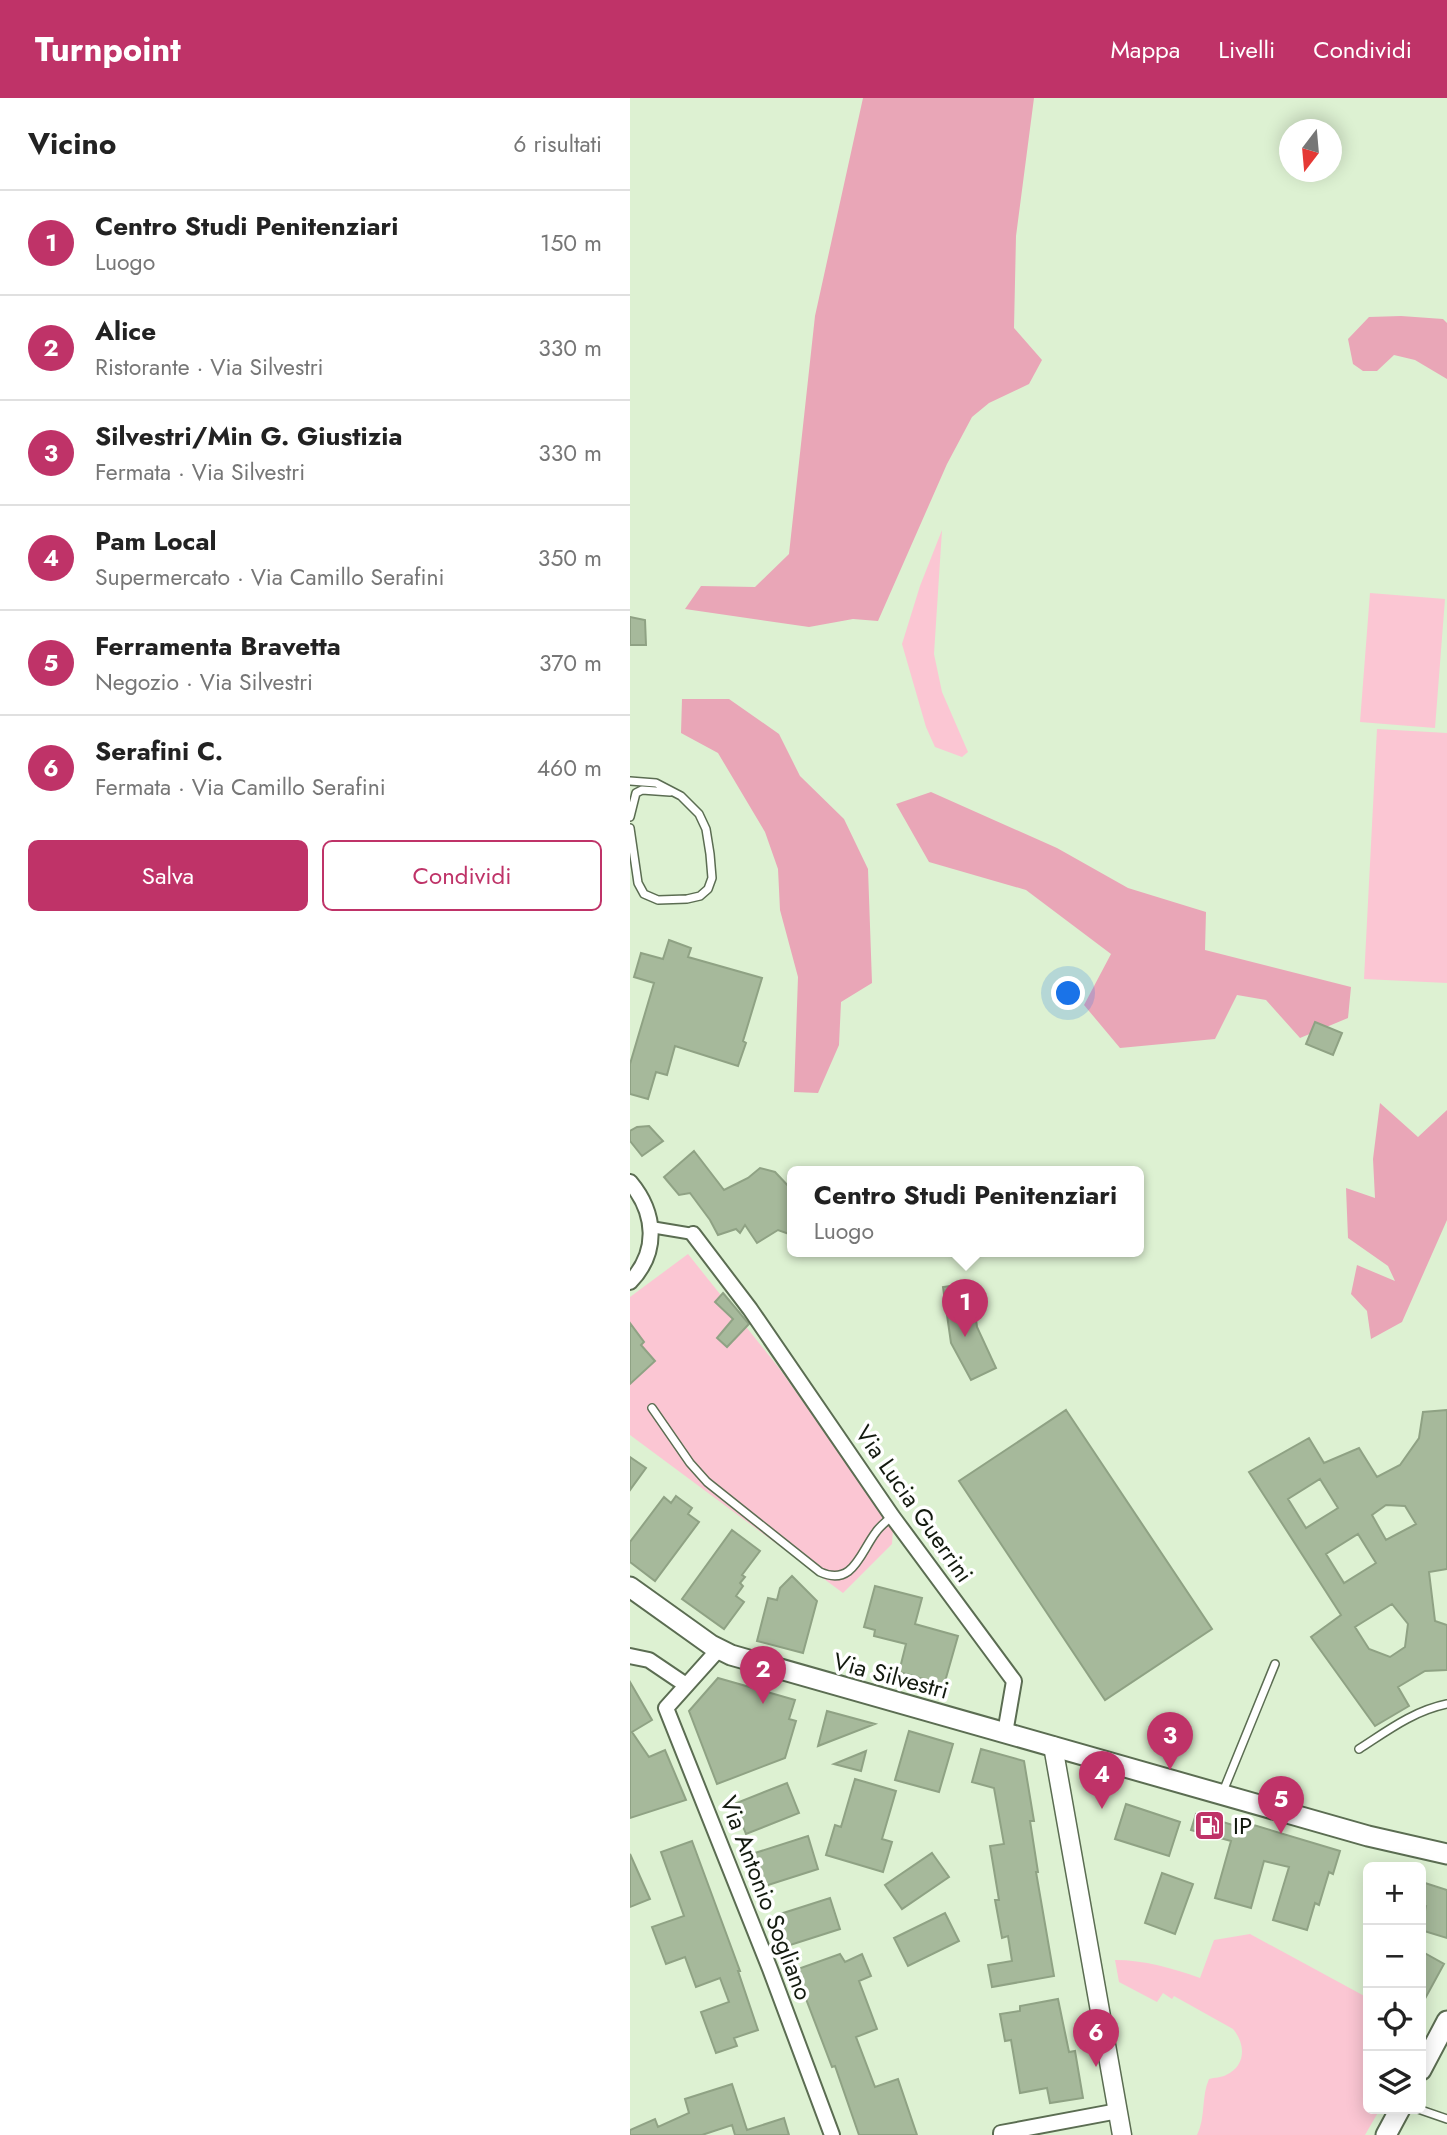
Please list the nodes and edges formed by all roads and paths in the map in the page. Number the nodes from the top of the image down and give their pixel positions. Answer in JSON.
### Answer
{"nodes":[{"id":1,"x":630,"y":781,"type":"edge"},
{"id":2,"x":674,"y":793,"type":"junction"},
{"id":3,"x":630,"y":817,"type":"edge"},
{"id":4,"x":630,"y":828,"type":"edge"},
{"id":5,"x":630,"y":1182,"type":"edge"},
{"id":6,"x":651,"y":1227,"type":"junction"},
{"id":7,"x":694,"y":1234,"type":"joint"},
{"id":8,"x":630,"y":1282,"type":"edge"},
{"id":9,"x":652,"y":1408,"type":"dead end"},
{"id":10,"x":892,"y":1516,"type":"junction"},
{"id":11,"x":630,"y":1587,"type":"edge"},
{"id":12,"x":718,"y":1650,"type":"junction"},
{"id":13,"x":630,"y":1656,"type":"edge"},
{"id":14,"x":1275,"y":1664,"type":"dead end"},
{"id":15,"x":687,"y":1685,"type":"junction"},
{"id":16,"x":1447,"y":1704,"type":"edge"},
{"id":17,"x":1005,"y":1732,"type":"junction"},
{"id":18,"x":1053,"y":1746,"type":"junction"},
{"id":19,"x":1359,"y":1749,"type":"dead end"},
{"id":20,"x":1222,"y":1795,"type":"junction"},
{"id":21,"x":1447,"y":1845,"type":"edge"},
{"id":22,"x":1422,"y":1849,"type":"junction"},
{"id":23,"x":1447,"y":1854,"type":"edge"},
{"id":24,"x":1447,"y":1860,"type":"edge"},
{"id":25,"x":1447,"y":2021,"type":"edge"},
{"id":26,"x":1426,"y":2061,"type":"edge"},
{"id":27,"x":1118,"y":2111,"type":"junction"},
{"id":28,"x":1426,"y":2112,"type":"edge"},
{"id":29,"x":1397,"y":2114,"type":"edge"},
{"id":30,"x":1447,"y":2119,"type":"edge"},
{"id":31,"x":832,"y":2135,"type":"edge"},
{"id":32,"x":1001,"y":2135,"type":"edge"},
{"id":33,"x":1122,"y":2135,"type":"edge"},
{"id":34,"x":1386,"y":2135,"type":"edge"}],
"edges":[{"from":1,"to":2,"type":"lane"},
{"from":2,"to":3,"type":"lane"},
{"from":2,"to":4,"type":"lane"},
{"from":5,"to":6,"type":"street"},
{"from":6,"to":7,"type":"street"},
{"from":6,"to":8,"type":"street"},
{"from":7,"to":10,"type":"street","name":"Via Lucia Guerrini"},
{"from":9,"to":10,"type":"lane"},
{"from":10,"to":17,"type":"street","name":"Via Lucia Guerrini"},
{"from":11,"to":12,"type":"main road","name":"Via Silvestri"},
{"from":12,"to":15,"type":"street"},
{"from":12,"to":17,"type":"main road","name":"Via Silvestri"},
{"from":13,"to":15,"type":"street"},
{"from":14,"to":20,"type":"lane"},
{"from":15,"to":31,"type":"street","name":"Via Antonio Sogliano"},
{"from":16,"to":19,"type":"lane"},
{"from":17,"to":18,"type":"main road","name":"Via Silvestri"},
{"from":18,"to":20,"type":"main road","name":"Via Silvestri"},
{"from":18,"to":27,"type":"street"},
{"from":20,"to":22,"type":"main road"},
{"from":21,"to":22,"type":"main road"},
{"from":22,"to":23,"type":"main road"},
{"from":22,"to":24,"type":"main road"},
{"from":25,"to":26,"type":"main road"},
{"from":27,"to":32,"type":"street"},
{"from":27,"to":33,"type":"street"},
{"from":28,"to":30,"type":"lane"},
{"from":29,"to":34,"type":"main road"}]}
